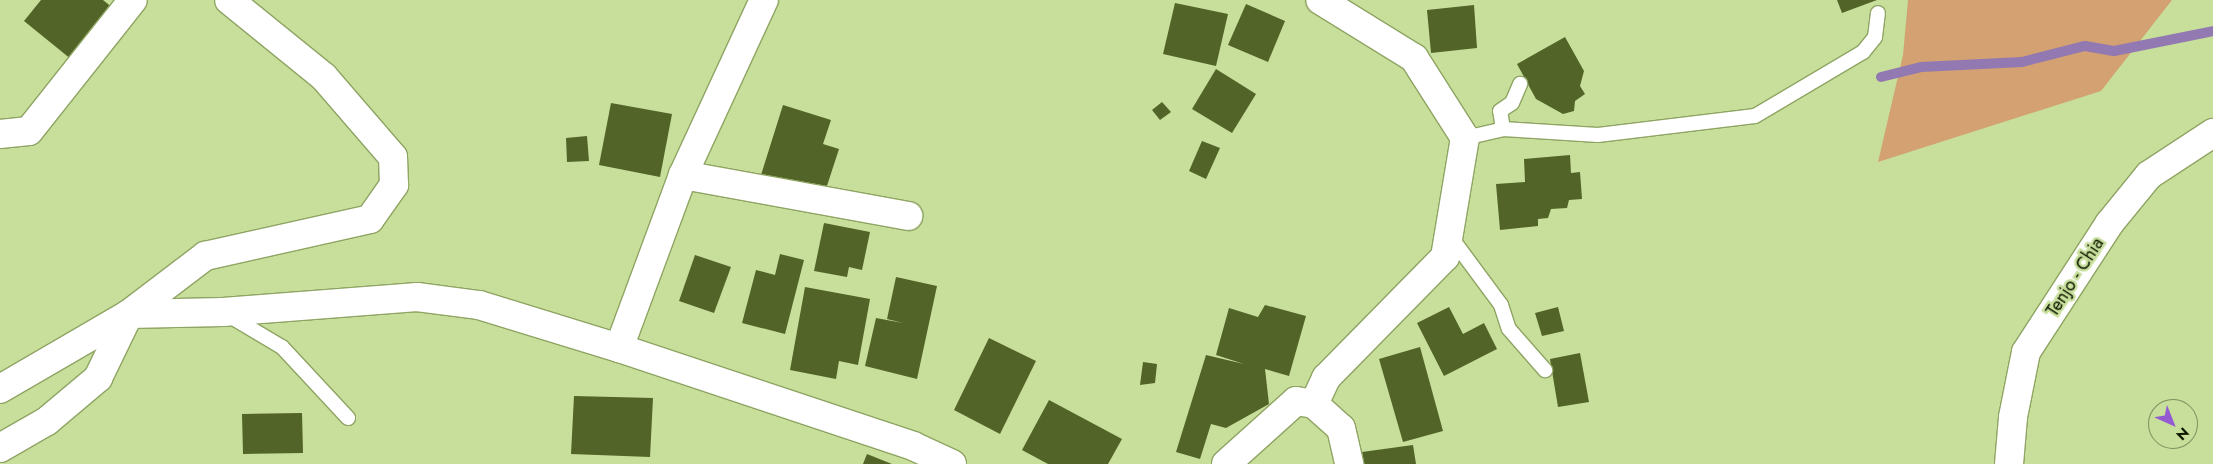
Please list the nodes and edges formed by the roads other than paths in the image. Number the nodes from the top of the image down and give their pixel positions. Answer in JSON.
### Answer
{"nodes":[{"id":1,"x":133,"y":0,"type":"edge"},
{"id":2,"x":229,"y":0,"type":"edge"},
{"id":3,"x":764,"y":0,"type":"edge"},
{"id":4,"x":1320,"y":0,"type":"edge"},
{"id":5,"x":1878,"y":13,"type":"dead end"},
{"id":6,"x":1520,"y":84,"type":"dead end"},
{"id":7,"x":1503,"y":129,"type":"junction"},
{"id":8,"x":2213,"y":133,"type":"edge"},
{"id":9,"x":0,"y":134,"type":"edge"},
{"id":10,"x":1465,"y":138,"type":"junction"},
{"id":11,"x":683,"y":175,"type":"junction"},
{"id":12,"x":908,"y":216,"type":"dead end"},
{"id":13,"x":1450,"y":236,"type":"junction"},
{"id":14,"x":223,"y":312,"type":"junction"},
{"id":15,"x":129,"y":314,"type":"junction"},
{"id":16,"x":619,"y":348,"type":"junction"},
{"id":17,"x":1545,"y":370,"type":"dead end"},
{"id":18,"x":0,"y":389,"type":"edge"},
{"id":19,"x":1314,"y":404,"type":"junction"},
{"id":20,"x":348,"y":418,"type":"dead end"},
{"id":21,"x":0,"y":448,"type":"edge"},
{"id":22,"x":952,"y":464,"type":"edge"},
{"id":23,"x":1226,"y":464,"type":"edge"},
{"id":24,"x":1349,"y":464,"type":"edge"},
{"id":25,"x":2009,"y":464,"type":"edge"}],
"edges":[{"from":1,"to":9,"type":"street"},
{"from":2,"to":15,"type":"street"},
{"from":3,"to":11,"type":"street"},
{"from":4,"to":10,"type":"street"},
{"from":5,"to":7,"type":"lane"},
{"from":6,"to":7,"type":"lane"},
{"from":7,"to":10,"type":"lane"},
{"from":8,"to":25,"type":"street","name":"Tenjo - Chia"},
{"from":10,"to":13,"type":"street"},
{"from":11,"to":12,"type":"street"},
{"from":11,"to":16,"type":"street"},
{"from":13,"to":17,"type":"lane"},
{"from":13,"to":19,"type":"street"},
{"from":14,"to":15,"type":"street"},
{"from":14,"to":16,"type":"street"},
{"from":14,"to":20,"type":"lane"},
{"from":15,"to":18,"type":"street"},
{"from":15,"to":21,"type":"street"},
{"from":16,"to":22,"type":"street"},
{"from":19,"to":23,"type":"street"},
{"from":19,"to":24,"type":"street"}]}
